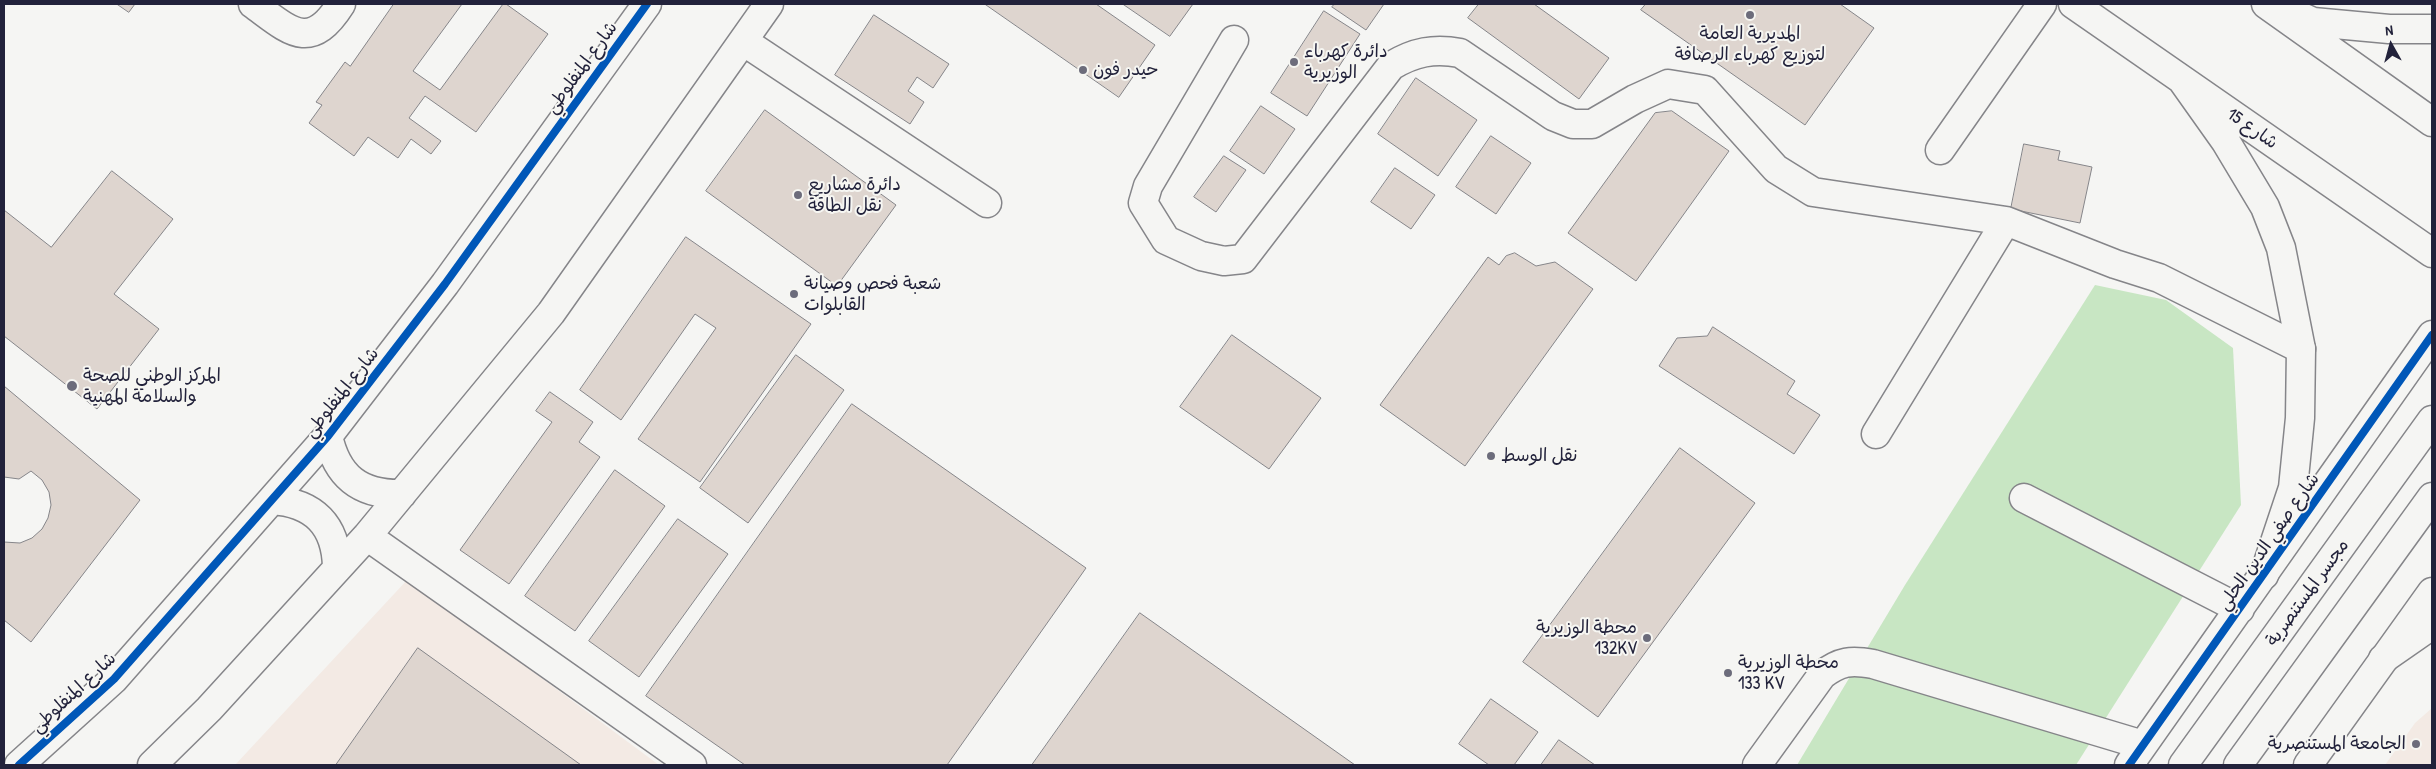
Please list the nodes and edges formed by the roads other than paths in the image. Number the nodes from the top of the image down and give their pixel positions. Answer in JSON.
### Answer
{"nodes":[{"id":1,"x":252,"y":4,"type":"edge"},
{"id":2,"x":341,"y":4,"type":"edge"},
{"id":3,"x":647,"y":4,"type":"edge"},
{"id":4,"x":769,"y":4,"type":"edge"},
{"id":5,"x":2042,"y":4,"type":"edge"},
{"id":6,"x":2073,"y":4,"type":"edge"},
{"id":7,"x":2266,"y":4,"type":"edge"},
{"id":8,"x":2275,"y":4,"type":"edge"},
{"id":9,"x":2432,"y":29,"type":"edge"},
{"id":10,"x":743,"y":40,"type":"junction"},
{"id":11,"x":1234,"y":40,"type":"dead end"},
{"id":12,"x":2182,"y":80,"type":"junction"},
{"id":13,"x":2432,"y":122,"type":"edge"},
{"id":14,"x":1940,"y":150,"type":"dead end"},
{"id":15,"x":987,"y":203,"type":"dead end"},
{"id":16,"x":2006,"y":221,"type":"junction"},
{"id":17,"x":2432,"y":253,"type":"edge"},
{"id":18,"x":2432,"y":335,"type":"edge"},
{"id":19,"x":2302,"y":349,"type":"junction"},
{"id":20,"x":2432,"y":420,"type":"edge"},
{"id":21,"x":1876,"y":434,"type":"dead end"},
{"id":22,"x":328,"y":436,"type":"junction"},
{"id":23,"x":402,"y":494,"type":"junction"},
{"id":24,"x":2432,"y":497,"type":"edge"},
{"id":25,"x":2024,"y":498,"type":"dead end"},
{"id":26,"x":272,"y":500,"type":"junction"},
{"id":27,"x":367,"y":536,"type":"junction"},
{"id":28,"x":337,"y":568,"type":"junction"},
{"id":29,"x":2264,"y":575,"type":"junction"},
{"id":30,"x":2432,"y":592,"type":"edge"},
{"id":31,"x":2240,"y":609,"type":"junction"},
{"id":32,"x":2432,"y":625,"type":"edge"},
{"id":33,"x":2382,"y":659,"type":"junction"},
{"id":34,"x":2136,"y":755,"type":"edge"},
{"id":35,"x":19,"y":765,"type":"edge"},
{"id":36,"x":152,"y":765,"type":"edge"},
{"id":37,"x":692,"y":765,"type":"edge"},
{"id":38,"x":1757,"y":765,"type":"edge"},
{"id":39,"x":2183,"y":765,"type":"edge"},
{"id":40,"x":2238,"y":765,"type":"edge"},
{"id":41,"x":2308,"y":765,"type":"edge"}],
"edges":[{"from":1,"to":2,"type":"street"},
{"from":3,"to":22,"type":"street","name":"شارع المنفلوطي"},
{"from":4,"to":10,"type":"street"},
{"from":5,"to":14,"type":"street"},
{"from":6,"to":12,"type":"street","name":"شارع 15"},
{"from":7,"to":13,"type":"street"},
{"from":8,"to":9,"type":"street"},
{"from":10,"to":15,"type":"street"},
{"from":10,"to":23,"type":"street"},
{"from":11,"to":16,"type":"street"},
{"from":12,"to":17,"type":"street","name":"شارع 15"},
{"from":12,"to":19,"type":"street"},
{"from":16,"to":19,"type":"street"},
{"from":16,"to":21,"type":"street"},
{"from":18,"to":29,"type":"street","name":"شارع صفي الدين الحلي"},
{"from":19,"to":29,"type":"street"},
{"from":20,"to":39,"type":"street","name":"مجسر المستنصرية"},
{"from":22,"to":23,"type":"street"},
{"from":22,"to":26,"type":"street","name":"شارع المنفلوطي"},
{"from":23,"to":27,"type":"street"},
{"from":24,"to":40,"type":"street"},
{"from":25,"to":31,"type":"street"},
{"from":26,"to":28,"type":"street"},
{"from":26,"to":35,"type":"street","name":"شارع المنفلوطي"},
{"from":27,"to":28,"type":"street"},
{"from":27,"to":37,"type":"street"},
{"from":28,"to":36,"type":"street"},
{"from":29,"to":31,"type":"street","name":"شارع صفي الدين الحلي"},
{"from":30,"to":33,"type":"street"},
{"from":31,"to":34,"type":"street","name":"شارع صفي الدين الحلي"},
{"from":32,"to":33,"type":"street"},
{"from":33,"to":41,"type":"street"},
{"from":34,"to":38,"type":"street"}]}
